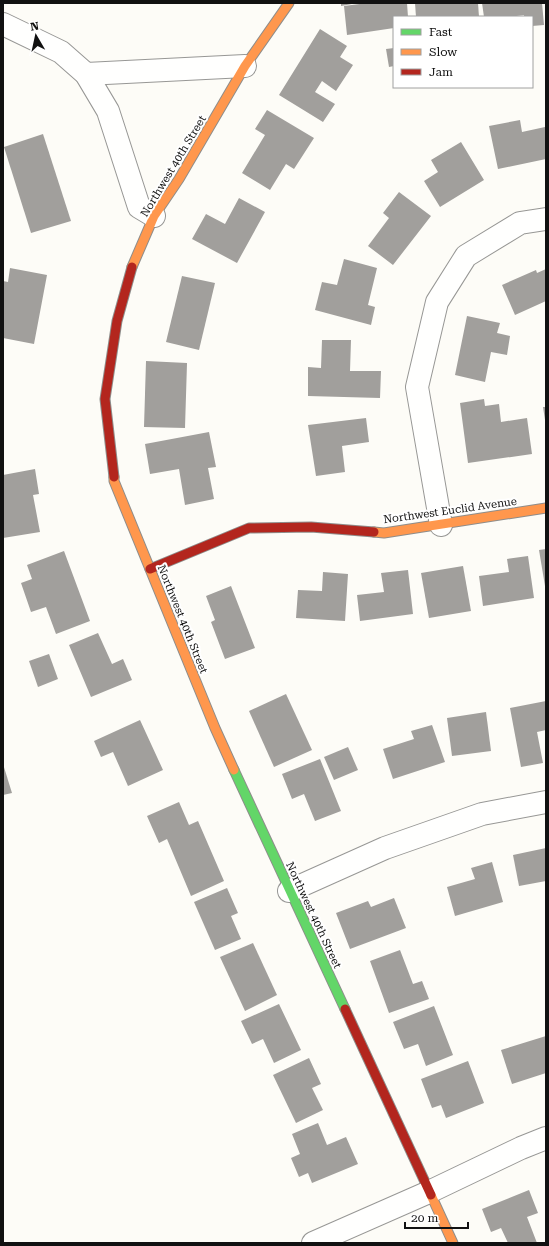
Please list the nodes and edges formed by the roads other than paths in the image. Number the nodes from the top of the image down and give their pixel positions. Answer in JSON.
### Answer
{"nodes":[{"id":1,"x":289,"y":3,"type":"edge"},
{"id":2,"x":3,"y":24,"type":"edge"},
{"id":3,"x":245,"y":66,"type":"junction"},
{"id":4,"x":86,"y":74,"type":"junction"},
{"id":5,"x":154,"y":216,"type":"junction"},
{"id":6,"x":546,"y":219,"type":"edge"},
{"id":7,"x":546,"y":508,"type":"edge"},
{"id":8,"x":441,"y":524,"type":"junction"},
{"id":9,"x":150,"y":569,"type":"junction"},
{"id":10,"x":546,"y":802,"type":"edge"},
{"id":11,"x":289,"y":891,"type":"junction"},
{"id":12,"x":546,"y":1138,"type":"edge"},
{"id":13,"x":429,"y":1192,"type":"junction"},
{"id":14,"x":314,"y":1243,"type":"edge"},
{"id":15,"x":452,"y":1243,"type":"edge"}],
"edges":[{"from":1,"to":3,"type":"street","name":"Northwest 40th Street"},
{"from":2,"to":4,"type":"street"},
{"from":3,"to":4,"type":"street"},
{"from":3,"to":5,"type":"street","name":"Northwest 40th Street"},
{"from":4,"to":5,"type":"street"},
{"from":5,"to":9,"type":"street","name":"Northwest 40th Street"},
{"from":6,"to":8,"type":"street"},
{"from":7,"to":8,"type":"street","name":"Northwest Euclid Avenue"},
{"from":8,"to":9,"type":"street","name":"Northwest Euclid Avenue"},
{"from":9,"to":11,"type":"street","name":"Northwest 40th Street"},
{"from":10,"to":11,"type":"street"},
{"from":11,"to":13,"type":"street","name":"Northwest 40th Street"},
{"from":12,"to":13,"type":"street"},
{"from":13,"to":14,"type":"street"},
{"from":13,"to":15,"type":"street","name":"Northwest 40th Street"}]}
